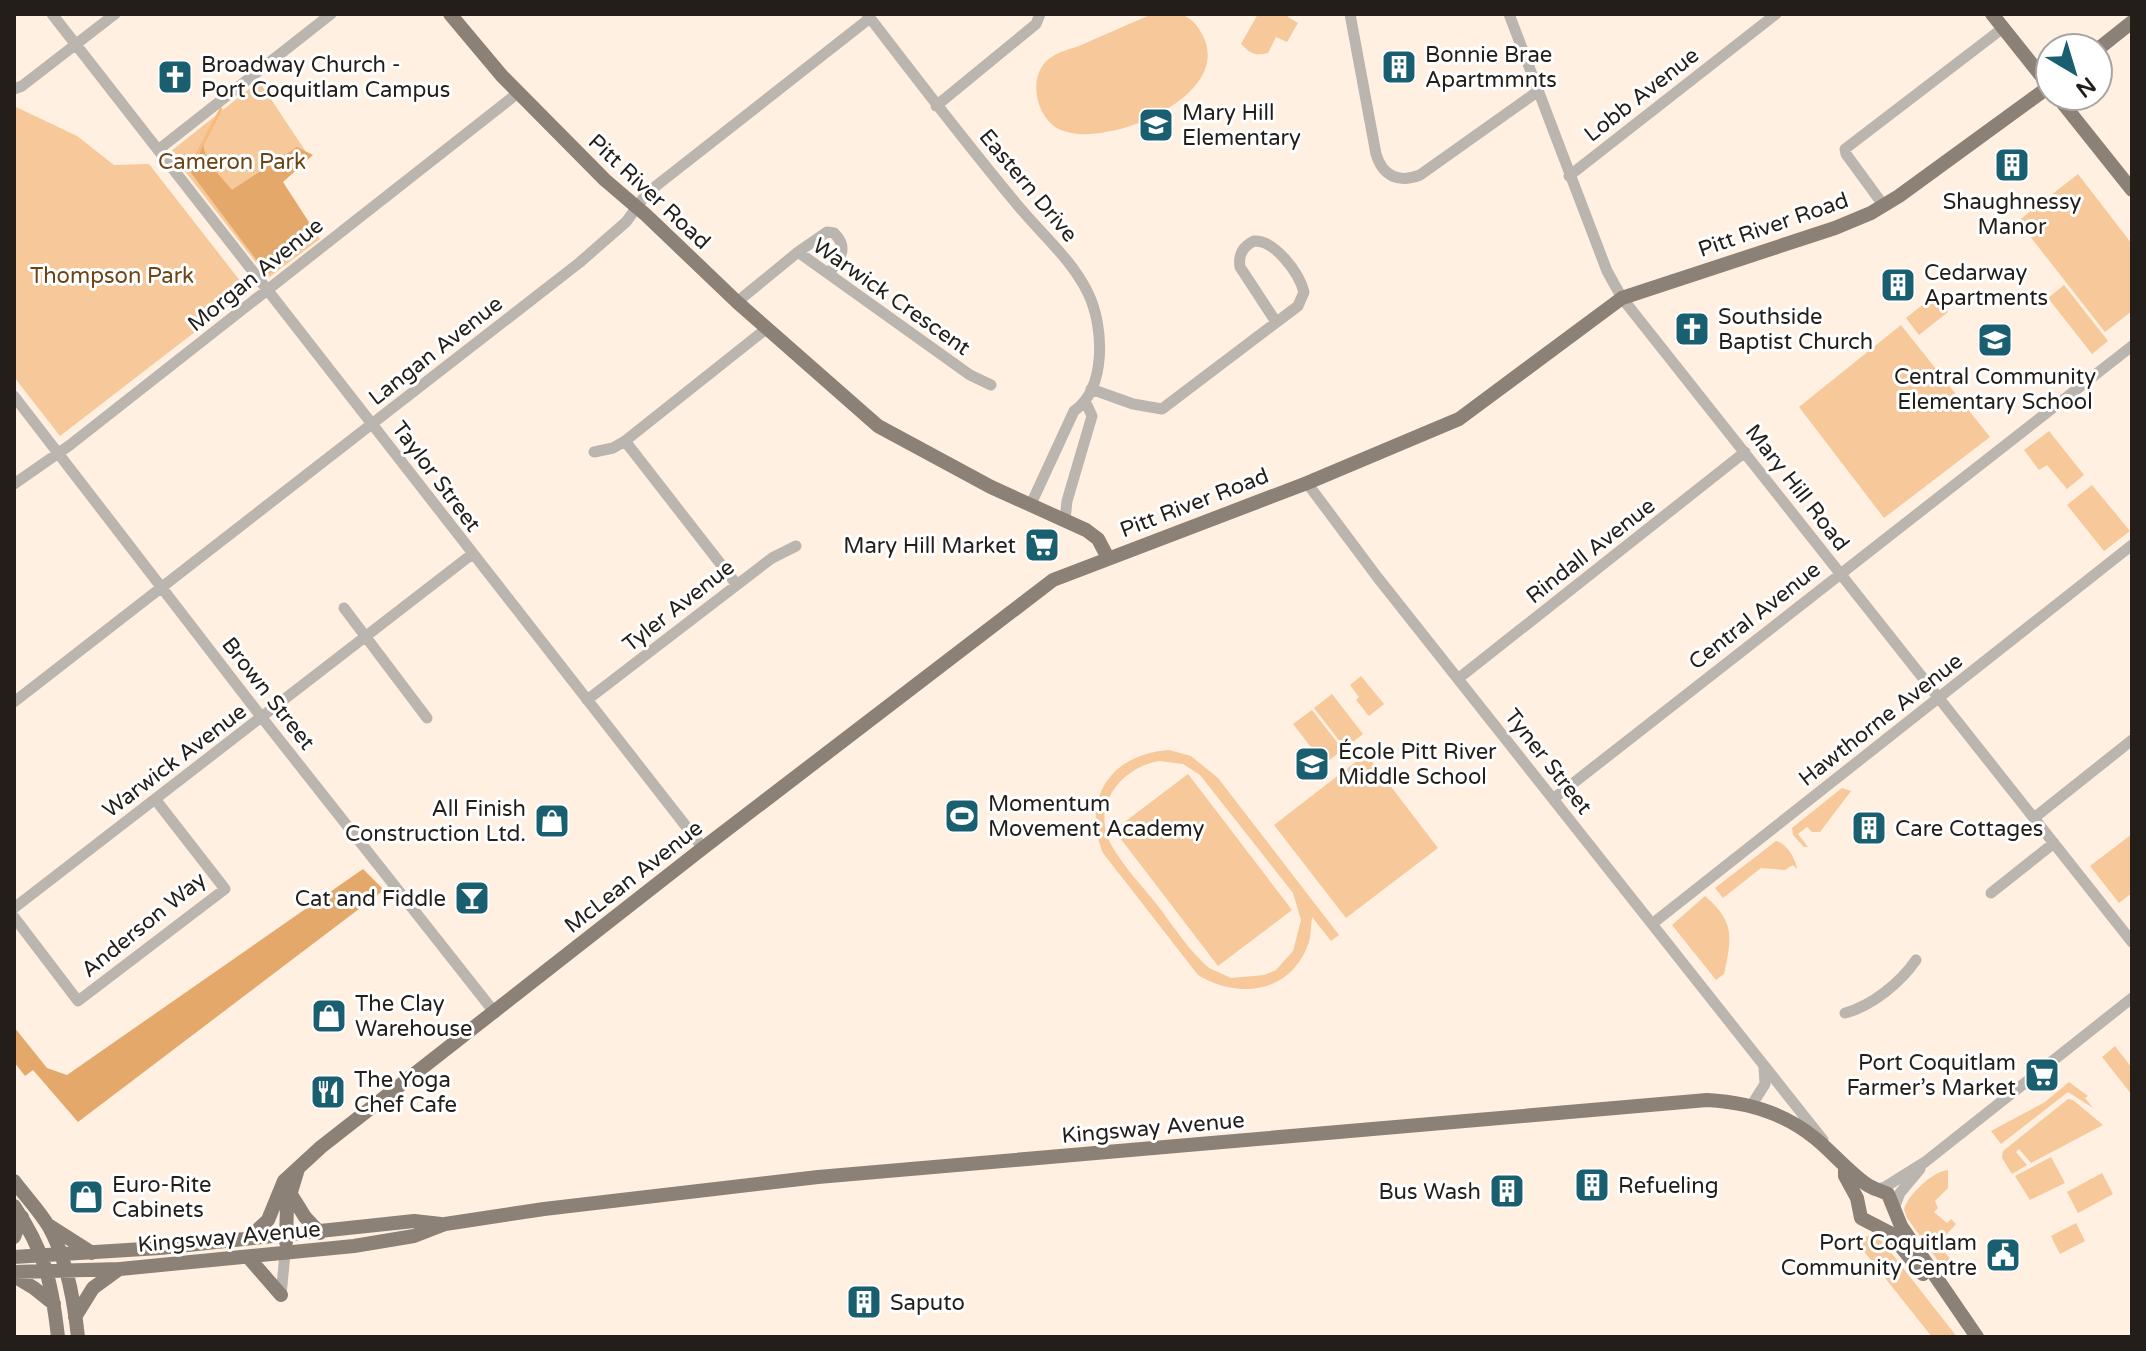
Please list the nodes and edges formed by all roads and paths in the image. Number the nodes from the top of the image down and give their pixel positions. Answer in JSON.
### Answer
{"nodes":[{"id":1,"x":52,"y":14,"type":"edge"},
{"id":2,"x":115,"y":14,"type":"edge"},
{"id":3,"x":331,"y":14,"type":"edge"},
{"id":4,"x":450,"y":14,"type":"edge"},
{"id":5,"x":1040,"y":14,"type":"edge"},
{"id":6,"x":1350,"y":14,"type":"edge"},
{"id":7,"x":1509,"y":14,"type":"edge"},
{"id":8,"x":1776,"y":14,"type":"edge"},
{"id":9,"x":1992,"y":14,"type":"edge"},
{"id":10,"x":868,"y":16,"type":"edge"},
{"id":11,"x":2132,"y":22,"type":"edge"},
{"id":12,"x":2003,"y":28,"type":"junction"},
{"id":13,"x":2114,"y":36,"type":"edge"},
{"id":14,"x":75,"y":45,"type":"junction"},
{"id":15,"x":2034,"y":67,"type":"edge"},
{"id":16,"x":14,"y":89,"type":"edge"},
{"id":17,"x":1537,"y":92,"type":"junction"},
{"id":18,"x":518,"y":93,"type":"junction"},
{"id":19,"x":2034,"y":98,"type":"edge"},
{"id":20,"x":936,"y":106,"type":"junction"},
{"id":21,"x":2070,"y":112,"type":"edge"},
{"id":22,"x":158,"y":150,"type":"junction"},
{"id":23,"x":1569,"y":176,"type":"junction"},
{"id":24,"x":2132,"y":190,"type":"edge"},
{"id":25,"x":636,"y":206,"type":"junction"},
{"id":26,"x":1884,"y":206,"type":"junction"},
{"id":27,"x":798,"y":252,"type":"junction"},
{"id":28,"x":829,"y":274,"type":"junction"},
{"id":29,"x":267,"y":290,"type":"junction"},
{"id":30,"x":1622,"y":298,"type":"junction"},
{"id":31,"x":737,"y":302,"type":"junction"},
{"id":32,"x":1276,"y":322,"type":"junction"},
{"id":33,"x":766,"y":329,"type":"junction"},
{"id":34,"x":2132,"y":346,"type":"edge"},
{"id":35,"x":991,"y":385,"type":"dead end"},
{"id":36,"x":1091,"y":389,"type":"junction"},
{"id":37,"x":14,"y":396,"type":"edge"},
{"id":38,"x":1086,"y":403,"type":"junction"},
{"id":39,"x":372,"y":425,"type":"junction"},
{"id":40,"x":625,"y":441,"type":"junction"},
{"id":41,"x":594,"y":452,"type":"dead end"},
{"id":42,"x":1745,"y":452,"type":"junction"},
{"id":43,"x":57,"y":453,"type":"junction"},
{"id":44,"x":1307,"y":483,"type":"junction"},
{"id":45,"x":14,"y":484,"type":"edge"},
{"id":46,"x":1031,"y":504,"type":"junction"},
{"id":47,"x":1065,"y":520,"type":"junction"},
{"id":48,"x":2132,"y":545,"type":"edge"},
{"id":49,"x":796,"y":546,"type":"dead end"},
{"id":50,"x":471,"y":555,"type":"junction"},
{"id":51,"x":1108,"y":558,"type":"junction"},
{"id":52,"x":1840,"y":573,"type":"junction"},
{"id":53,"x":737,"y":585,"type":"junction"},
{"id":54,"x":163,"y":587,"type":"junction"},
{"id":55,"x":344,"y":608,"type":"dead end"},
{"id":56,"x":367,"y":638,"type":"junction"},
{"id":57,"x":1459,"y":678,"type":"junction"},
{"id":58,"x":1939,"y":698,"type":"junction"},
{"id":59,"x":587,"y":700,"type":"junction"},
{"id":60,"x":14,"y":702,"type":"edge"},
{"id":61,"x":427,"y":718,"type":"dead end"},
{"id":62,"x":263,"y":719,"type":"junction"},
{"id":63,"x":2132,"y":740,"type":"edge"},
{"id":64,"x":155,"y":799,"type":"junction"},
{"id":65,"x":1553,"y":799,"type":"junction"},
{"id":66,"x":2034,"y":818,"type":"junction"},
{"id":67,"x":2054,"y":843,"type":"junction"},
{"id":68,"x":703,"y":848,"type":"junction"},
{"id":69,"x":1991,"y":893,"type":"dead end"},
{"id":70,"x":14,"y":908,"type":"edge"},
{"id":71,"x":14,"y":917,"type":"edge"},
{"id":72,"x":1652,"y":924,"type":"junction"},
{"id":73,"x":2132,"y":942,"type":"edge"},
{"id":74,"x":1916,"y":960,"type":"dead end"},
{"id":75,"x":2132,"y":998,"type":"edge"},
{"id":76,"x":495,"y":1013,"type":"junction"},
{"id":77,"x":1845,"y":1013,"type":"dead end"},
{"id":78,"x":1762,"y":1063,"type":"junction"},
{"id":79,"x":1751,"y":1106,"type":"junction"},
{"id":80,"x":1925,"y":1162,"type":"junction"},
{"id":81,"x":298,"y":1167,"type":"junction"},
{"id":82,"x":1845,"y":1169,"type":"junction"},
{"id":83,"x":14,"y":1181,"type":"edge"},
{"id":84,"x":1876,"y":1190,"type":"junction"},
{"id":85,"x":290,"y":1193,"type":"junction"},
{"id":86,"x":1858,"y":1205,"type":"junction"},
{"id":87,"x":1894,"y":1209,"type":"junction"},
{"id":88,"x":18,"y":1212,"type":"edge"},
{"id":89,"x":445,"y":1224,"type":"junction"},
{"id":90,"x":48,"y":1225,"type":"junction"},
{"id":91,"x":1876,"y":1226,"type":"junction"},
{"id":92,"x":320,"y":1233,"type":"junction"},
{"id":93,"x":286,"y":1235,"type":"junction"},
{"id":94,"x":14,"y":1237,"type":"edge"},
{"id":95,"x":249,"y":1238,"type":"junction"},
{"id":96,"x":92,"y":1253,"type":"junction"},
{"id":97,"x":285,"y":1254,"type":"junction"},
{"id":98,"x":43,"y":1255,"type":"junction"},
{"id":99,"x":61,"y":1255,"type":"junction"},
{"id":100,"x":14,"y":1257,"type":"edge"},
{"id":101,"x":248,"y":1257,"type":"junction"},
{"id":102,"x":120,"y":1269,"type":"junction"},
{"id":103,"x":66,"y":1270,"type":"junction"},
{"id":104,"x":48,"y":1271,"type":"junction"},
{"id":105,"x":14,"y":1274,"type":"edge"},
{"id":106,"x":281,"y":1295,"type":"joint"},
{"id":107,"x":54,"y":1304,"type":"junction"},
{"id":108,"x":1960,"y":1316,"type":"junction"},
{"id":109,"x":75,"y":1317,"type":"junction"},
{"id":110,"x":58,"y":1337,"type":"edge"},
{"id":111,"x":78,"y":1337,"type":"edge"},
{"id":112,"x":1977,"y":1337,"type":"edge"}],
"edges":[{"from":1,"to":14,"type":"street","name":"Taylor Street"},
{"from":2,"to":14,"type":"street"},
{"from":3,"to":22,"type":"street"},
{"from":4,"to":18,"type":"main road","name":"Pitt River Road"},
{"from":5,"to":20,"type":"street"},
{"from":6,"to":17,"type":"street"},
{"from":7,"to":17,"type":"street","name":"Mary Hill Road"},
{"from":8,"to":23,"type":"street","name":"Lobb Avenue"},
{"from":9,"to":12,"type":"main road"},
{"from":10,"to":20,"type":"street","name":"Eastern Drive"},
{"from":10,"to":25,"type":"street","name":"Langan Avenue"},
{"from":11,"to":13,"type":"main road"},
{"from":12,"to":15,"type":"main road"},
{"from":12,"to":26,"type":"street"},
{"from":14,"to":16,"type":"street"},
{"from":14,"to":22,"type":"street","name":"Taylor Street"},
{"from":17,"to":23,"type":"street","name":"Mary Hill Road"},
{"from":18,"to":25,"type":"main road","name":"Pitt River Road"},
{"from":18,"to":29,"type":"street","name":"Morgan Avenue"},
{"from":19,"to":26,"type":"main road","name":"Pitt River Road"},
{"from":20,"to":36,"type":"street","name":"Eastern Drive"},
{"from":21,"to":24,"type":"main road"},
{"from":22,"to":29,"type":"street","name":"Taylor Street"},
{"from":23,"to":30,"type":"street","name":"Mary Hill Road"},
{"from":25,"to":31,"type":"main road","name":"Pitt River Road"},
{"from":25,"to":39,"type":"street","name":"Langan Avenue"},
{"from":26,"to":30,"type":"main road","name":"Pitt River Road"},
{"from":27,"to":28,"type":"street","name":"Warwick Crescent"},
{"from":27,"to":28,"type":"street"},
{"from":27,"to":31,"type":"street","name":"Warwick Crescent"},
{"from":28,"to":35,"type":"street","name":"Warwick Crescent"},
{"from":29,"to":39,"type":"street","name":"Taylor Street"},
{"from":29,"to":43,"type":"street","name":"Morgan Avenue"},
{"from":30,"to":42,"type":"street","name":"Mary Hill Road"},
{"from":30,"to":44,"type":"main road","name":"Pitt River Road"},
{"from":31,"to":33,"type":"main road","name":"Pitt River Road"},
{"from":32,"to":32,"type":"street"},
{"from":32,"to":36,"type":"street"},
{"from":33,"to":40,"type":"street"},
{"from":33,"to":46,"type":"main road","name":"Pitt River Road"},
{"from":34,"to":52,"type":"street","name":"Central Avenue"},
{"from":36,"to":38,"type":"street","name":"Eastern Drive"},
{"from":37,"to":43,"type":"street","name":"Brown Street"},
{"from":38,"to":46,"type":"street","name":"Eastern Drive"},
{"from":38,"to":47,"type":"street","name":"Eastern Drive"},
{"from":39,"to":50,"type":"street","name":"Taylor Street"},
{"from":39,"to":54,"type":"street","name":"Langan Avenue"},
{"from":40,"to":41,"type":"street"},
{"from":40,"to":53,"type":"street"},
{"from":42,"to":52,"type":"street","name":"Mary Hill Road"},
{"from":42,"to":57,"type":"street","name":"Rindall Avenue"},
{"from":43,"to":45,"type":"street","name":"Morgan Avenue"},
{"from":43,"to":54,"type":"street","name":"Brown Street"},
{"from":44,"to":51,"type":"main road","name":"Pitt River Road"},
{"from":44,"to":57,"type":"street","name":"Tyner Street"},
{"from":46,"to":47,"type":"main road","name":"Pitt River Road"},
{"from":47,"to":51,"type":"main road","name":"Pitt River Road"},
{"from":48,"to":58,"type":"street","name":"Hawthorne Avenue"},
{"from":49,"to":53,"type":"street","name":"Tyler Avenue"},
{"from":50,"to":56,"type":"street","name":"Warwick Avenue"},
{"from":50,"to":59,"type":"street","name":"Taylor Street"},
{"from":51,"to":68,"type":"main road","name":"McLean Avenue"},
{"from":52,"to":58,"type":"street","name":"Mary Hill Road"},
{"from":52,"to":65,"type":"street","name":"Central Avenue"},
{"from":53,"to":59,"type":"street","name":"Tyler Avenue"},
{"from":54,"to":60,"type":"street","name":"Langan Avenue"},
{"from":54,"to":62,"type":"street","name":"Brown Street"},
{"from":55,"to":56,"type":"street"},
{"from":56,"to":61,"type":"street"},
{"from":56,"to":62,"type":"street","name":"Warwick Avenue"},
{"from":57,"to":65,"type":"street","name":"Tyner Street"},
{"from":58,"to":66,"type":"street","name":"Mary Hill Road"},
{"from":58,"to":72,"type":"street","name":"Hawthorne Avenue"},
{"from":59,"to":68,"type":"street","name":"Taylor Street"},
{"from":62,"to":64,"type":"street","name":"Warwick Avenue"},
{"from":62,"to":76,"type":"street","name":"Brown Street"},
{"from":63,"to":66,"type":"street"},
{"from":64,"to":70,"type":"street","name":"Warwick Avenue"},
{"from":64,"to":71,"type":"street","name":"Anderson Way"},
{"from":65,"to":72,"type":"street","name":"Tyner Street"},
{"from":66,"to":67,"type":"street","name":"Mary Hill Road"},
{"from":67,"to":69,"type":"street"},
{"from":67,"to":73,"type":"street","name":"Mary Hill Road"},
{"from":68,"to":76,"type":"main road","name":"McLean Avenue"},
{"from":72,"to":78,"type":"street","name":"Tyner Street"},
{"from":74,"to":77,"type":"street"},
{"from":75,"to":80,"type":"street"},
{"from":76,"to":81,"type":"main road","name":"McLean Avenue"},
{"from":78,"to":79,"type":"street"},
{"from":78,"to":82,"type":"street","name":"Tyner Street"},
{"from":79,"to":82,"type":"main road","name":"Kingsway Avenue"},
{"from":79,"to":89,"type":"main road","name":"Kingsway Avenue"},
{"from":80,"to":84,"type":"street"},
{"from":80,"to":87,"type":"street"},
{"from":81,"to":85,"type":"main road"},
{"from":81,"to":95,"type":"main road","name":"McLean Avenue"},
{"from":82,"to":84,"type":"main road","name":"Kingsway Avenue"},
{"from":82,"to":86,"type":"main road","name":"Kingsway Avenue"},
{"from":83,"to":90,"type":"main road"},
{"from":84,"to":86,"type":"main road"},
{"from":84,"to":87,"type":"main road","name":"Kingsway Avenue"},
{"from":85,"to":92,"type":"main road"},
{"from":85,"to":93,"type":"main road"},
{"from":86,"to":91,"type":"main road","name":"Kingsway Avenue"},
{"from":87,"to":91,"type":"main road"},
{"from":87,"to":108,"type":"main road","name":"Kingsway Avenue"},
{"from":88,"to":94,"type":"main road"},
{"from":88,"to":98,"type":"main road"},
{"from":89,"to":92,"type":"main road","name":"Kingsway Avenue"},
{"from":89,"to":97,"type":"main road","name":"Kingsway Avenue"},
{"from":90,"to":96,"type":"main road"},
{"from":90,"to":99,"type":"main road"},
{"from":91,"to":108,"type":"main road","name":"Kingsway Avenue"},
{"from":92,"to":93,"type":"main road","name":"Kingsway Avenue"},
{"from":93,"to":95,"type":"main road","name":"Kingsway Avenue"},
{"from":93,"to":97,"type":"main road"},
{"from":95,"to":96,"type":"main road","name":"Kingsway Avenue"},
{"from":96,"to":99,"type":"main road","name":"Kingsway Avenue"},
{"from":97,"to":101,"type":"main road","name":"Kingsway Avenue"},
{"from":97,"to":106,"type":"street"},
{"from":98,"to":99,"type":"main road","name":"Kingsway Avenue"},
{"from":98,"to":100,"type":"main road","name":"Kingsway Avenue"},
{"from":98,"to":104,"type":"main road"},
{"from":99,"to":103,"type":"main road"},
{"from":101,"to":102,"type":"main road","name":"Kingsway Avenue"},
{"from":101,"to":106,"type":"main road"},
{"from":102,"to":103,"type":"main road","name":"Kingsway Avenue"},
{"from":102,"to":109,"type":"main road"},
{"from":103,"to":104,"type":"main road","name":"Kingsway Avenue"},
{"from":103,"to":109,"type":"main road"},
{"from":104,"to":105,"type":"main road","name":"Kingsway Avenue"},
{"from":104,"to":107,"type":"main road"},
{"from":105,"to":107,"type":"main road"},
{"from":107,"to":110,"type":"main road"},
{"from":108,"to":112,"type":"main road","name":"Kingsway Avenue"},
{"from":109,"to":111,"type":"main road"}]}
